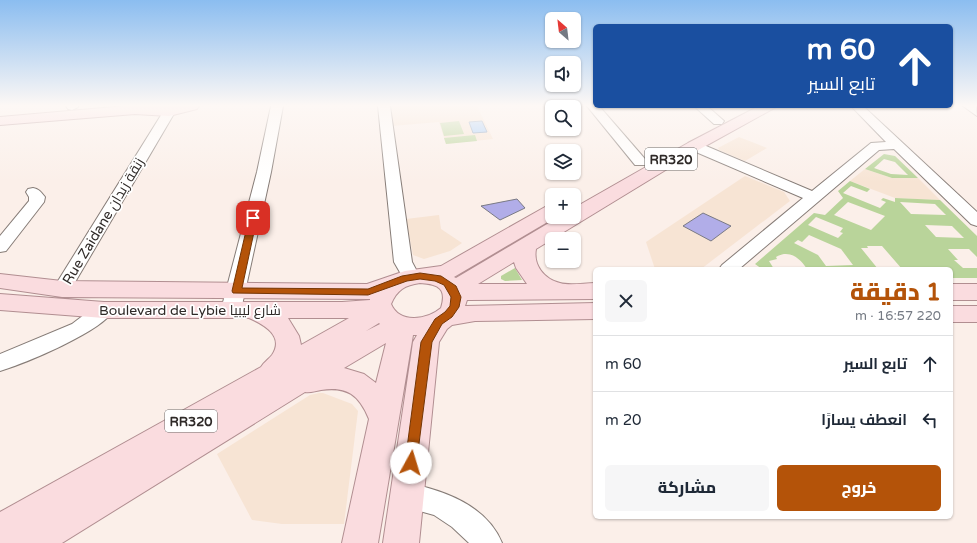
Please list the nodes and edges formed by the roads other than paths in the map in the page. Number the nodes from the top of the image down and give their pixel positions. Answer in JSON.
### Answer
{"nodes":[{"id":1,"x":147,"y":131,"type":"edge"},
{"id":2,"x":272,"y":131,"type":"edge"},
{"id":3,"x":387,"y":131,"type":"edge"},
{"id":4,"x":614,"y":131,"type":"edge"},
{"id":5,"x":700,"y":131,"type":"edge"},
{"id":6,"x":722,"y":131,"type":"edge"},
{"id":7,"x":884,"y":131,"type":"edge"},
{"id":8,"x":899,"y":145,"type":"junction"},
{"id":9,"x":694,"y":146,"type":"junction"},
{"id":10,"x":640,"y":162,"type":"junction"},
{"id":11,"x":33,"y":192,"type":"dead end"},
{"id":12,"x":581,"y":195,"type":"edge"},
{"id":13,"x":815,"y":198,"type":"junction"},
{"id":14,"x":581,"y":213,"type":"edge"},
{"id":15,"x":545,"y":215,"type":"edge"},
{"id":16,"x":977,"y":221,"type":"edge"},
{"id":17,"x":562,"y":224,"type":"edge"},
{"id":18,"x":526,"y":244,"type":"junction"},
{"id":19,"x":0,"y":247,"type":"edge"},
{"id":20,"x":730,"y":267,"type":"edge"},
{"id":21,"x":411,"y":279,"type":"junction"},
{"id":22,"x":0,"y":281,"type":"edge"},
{"id":23,"x":62,"y":289,"type":"junction"},
{"id":24,"x":454,"y":291,"type":"junction"},
{"id":25,"x":559,"y":291,"type":"junction"},
{"id":26,"x":593,"y":291,"type":"edge"},
{"id":27,"x":953,"y":292,"type":"edge"},
{"id":28,"x":977,"y":292,"type":"edge"},
{"id":29,"x":0,"y":302,"type":"edge"},
{"id":30,"x":239,"y":304,"type":"junction"},
{"id":31,"x":104,"y":310,"type":"junction"},
{"id":32,"x":593,"y":311,"type":"edge"},
{"id":33,"x":953,"y":314,"type":"edge"},
{"id":34,"x":977,"y":314,"type":"edge"},
{"id":35,"x":391,"y":318,"type":"junction"},
{"id":36,"x":442,"y":320,"type":"junction"},
{"id":37,"x":0,"y":363,"type":"edge"},
{"id":38,"x":265,"y":378,"type":"junction"},
{"id":39,"x":294,"y":385,"type":"junction"},
{"id":40,"x":383,"y":420,"type":"junction"},
{"id":41,"x":408,"y":496,"type":"junction"},
{"id":42,"x":0,"y":531,"type":"edge"},
{"id":43,"x":30,"y":543,"type":"edge"},
{"id":44,"x":360,"y":543,"type":"edge"},
{"id":45,"x":401,"y":543,"type":"edge"},
{"id":46,"x":488,"y":543,"type":"edge"}],
"edges":[{"from":1,"to":23,"type":"street","name":"Rue Zaidane زنقة زيدان"},
{"from":2,"to":30,"type":"street"},
{"from":3,"to":21,"type":"street"},
{"from":4,"to":10,"type":"street"},
{"from":5,"to":10,"type":"main road","number":"RR320"},
{"from":6,"to":9,"type":"main road","number":"RR320"},
{"from":7,"to":8,"type":"street"},
{"from":8,"to":13,"type":"street"},
{"from":8,"to":16,"type":"street"},
{"from":9,"to":13,"type":"street"},
{"from":9,"to":14,"type":"main road","number":"RR320"},
{"from":10,"to":12,"type":"main road","number":"RR320"},
{"from":11,"to":19,"type":"street"},
{"from":13,"to":20,"type":"street"},
{"from":15,"to":21,"type":"main road","name":"Boulevard de Lybie شارع ليبيا"},
{"from":17,"to":18,"type":"main road","number":"RR320"},
{"from":18,"to":24,"type":"main road","number":"RR320"},
{"from":18,"to":25,"type":"main road"},
{"from":21,"to":24,"type":"main road"},
{"from":21,"to":30,"type":"main road","name":"Boulevard de Lybie شارع ليبيا"},
{"from":21,"to":35,"type":"main road"},
{"from":22,"to":23,"type":"main road","name":"Boulevard de Lybie شارع ليبيا"},
{"from":23,"to":30,"type":"main road","name":"Boulevard de Lybie شارع ليبيا"},
{"from":24,"to":25,"type":"main road"},
{"from":24,"to":36,"type":"main road"},
{"from":25,"to":26,"type":"main road"},
{"from":27,"to":28,"type":"main road"},
{"from":29,"to":31,"type":"main road","name":"Boulevard de Lybie شارع ليبيا"},
{"from":30,"to":31,"type":"main road","name":"Boulevard de Lybie شارع ليبيا"},
{"from":30,"to":35,"type":"main road","name":"Boulevard de Lybie شارع ليبيا"},
{"from":30,"to":38,"type":"main road"},
{"from":31,"to":37,"type":"street"},
{"from":32,"to":36,"type":"main road"},
{"from":33,"to":34,"type":"main road"},
{"from":35,"to":36,"type":"main road","number":"RR320"},
{"from":35,"to":38,"type":"main road","number":"RR320"},
{"from":35,"to":39,"type":"main road","number":"RR320"},
{"from":35,"to":40,"type":"main road"},
{"from":36,"to":41,"type":"main road"},
{"from":38,"to":42,"type":"main road","number":"RR320"},
{"from":39,"to":40,"type":"main road"},
{"from":39,"to":43,"type":"main road","number":"RR320"},
{"from":40,"to":44,"type":"main road"},
{"from":41,"to":45,"type":"main road"},
{"from":41,"to":46,"type":"street"}]}
